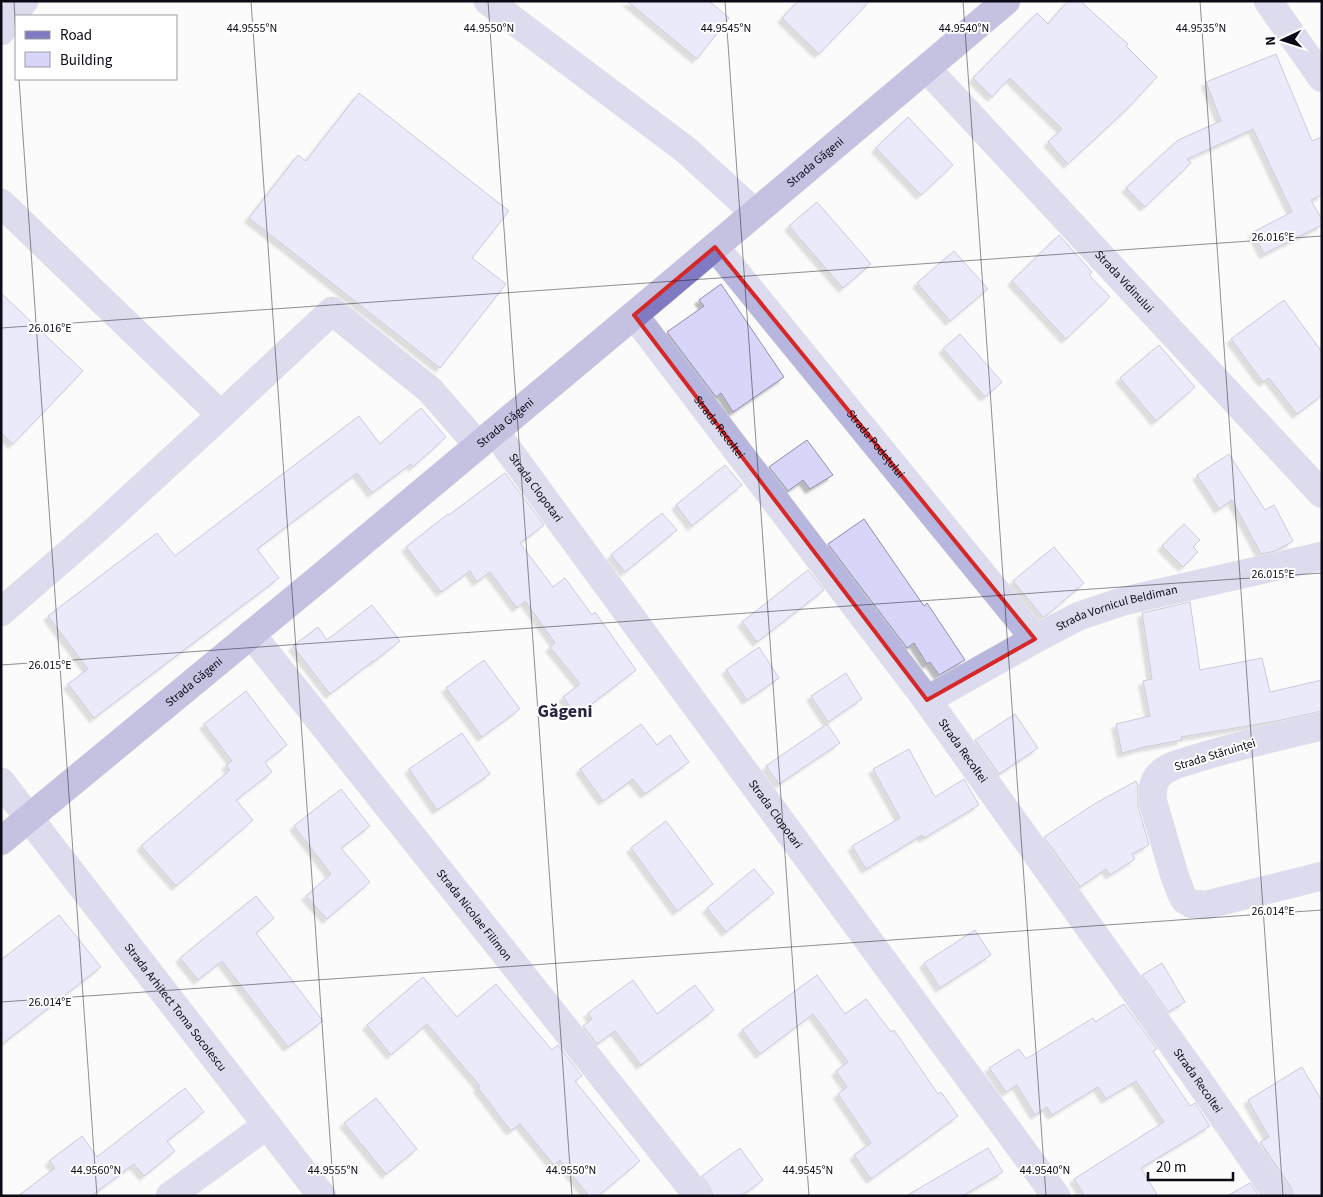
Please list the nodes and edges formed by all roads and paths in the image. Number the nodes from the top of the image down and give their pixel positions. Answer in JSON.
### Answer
{"nodes":[{"id":1,"x":24,"y":1,"type":"edge"},
{"id":2,"x":488,"y":1,"type":"edge"},
{"id":3,"x":1006,"y":1,"type":"edge"},
{"id":4,"x":1268,"y":1,"type":"edge"},
{"id":5,"x":1,"y":31,"type":"edge"},
{"id":6,"x":926,"y":69,"type":"junction"},
{"id":7,"x":1322,"y":78,"type":"edge"},
{"id":8,"x":1,"y":202,"type":"edge"},
{"id":9,"x":755,"y":213,"type":"junction"},
{"id":10,"x":715,"y":248,"type":"junction"},
{"id":11,"x":634,"y":315,"type":"junction"},
{"id":12,"x":221,"y":415,"type":"junction"},
{"id":13,"x":486,"y":439,"type":"junction"},
{"id":14,"x":1322,"y":494,"type":"edge"},
{"id":15,"x":1322,"y":556,"type":"edge"},
{"id":16,"x":1,"y":612,"type":"edge"},
{"id":17,"x":252,"y":634,"type":"junction"},
{"id":18,"x":1035,"y":639,"type":"junction"},
{"id":19,"x":928,"y":700,"type":"junction"},
{"id":20,"x":1322,"y":726,"type":"edge"},
{"id":21,"x":1,"y":782,"type":"edge"},
{"id":22,"x":28,"y":818,"type":"junction"},
{"id":23,"x":1,"y":841,"type":"edge"},
{"id":24,"x":1322,"y":876,"type":"edge"},
{"id":25,"x":267,"y":1125,"type":"junction"},
{"id":26,"x":170,"y":1196,"type":"edge"},
{"id":27,"x":322,"y":1196,"type":"edge"},
{"id":28,"x":698,"y":1196,"type":"edge"},
{"id":29,"x":1056,"y":1196,"type":"edge"},
{"id":30,"x":1278,"y":1196,"type":"edge"}],
"edges":[{"from":1,"to":5,"type":"street"},
{"from":2,"to":9,"type":"street"},
{"from":3,"to":6,"type":"main road","name":"Strada Găgeni"},
{"from":4,"to":7,"type":"street"},
{"from":6,"to":9,"type":"main road","name":"Strada Găgeni"},
{"from":6,"to":14,"type":"street","name":"Strada Vidinului"},
{"from":8,"to":12,"type":"street"},
{"from":9,"to":10,"type":"main road","name":"Strada Găgeni"},
{"from":10,"to":11,"type":"main road","name":"Strada Găgeni"},
{"from":10,"to":18,"type":"street","name":"Strada Podețului"},
{"from":11,"to":13,"type":"main road","name":"Strada Găgeni"},
{"from":11,"to":19,"type":"street","name":"Strada Recoltei"},
{"from":12,"to":13,"type":"street","name":"Strada Clopotari"},
{"from":12,"to":16,"type":"street"},
{"from":13,"to":17,"type":"main road","name":"Strada Găgeni"},
{"from":13,"to":29,"type":"street","name":"Strada Clopotari"},
{"from":15,"to":18,"type":"street","name":"Strada Vornicul Beldiman"},
{"from":17,"to":22,"type":"main road","name":"Strada Găgeni"},
{"from":17,"to":28,"type":"street","name":"Strada Nicolae Filimon"},
{"from":18,"to":19,"type":"street","name":"Strada Vornicul Beldiman"},
{"from":19,"to":30,"type":"street","name":"Strada Recoltei"},
{"from":20,"to":24,"type":"street","name":"Strada Stăruinței"},
{"from":21,"to":22,"type":"street","name":"Strada Arhitect Toma Socolescu"},
{"from":22,"to":23,"type":"main road","name":"Strada Găgeni"},
{"from":22,"to":25,"type":"street","name":"Strada Arhitect Toma Socolescu"},
{"from":25,"to":26,"type":"street"},
{"from":25,"to":27,"type":"street","name":"Strada Arhitect Toma Socolescu"}]}
